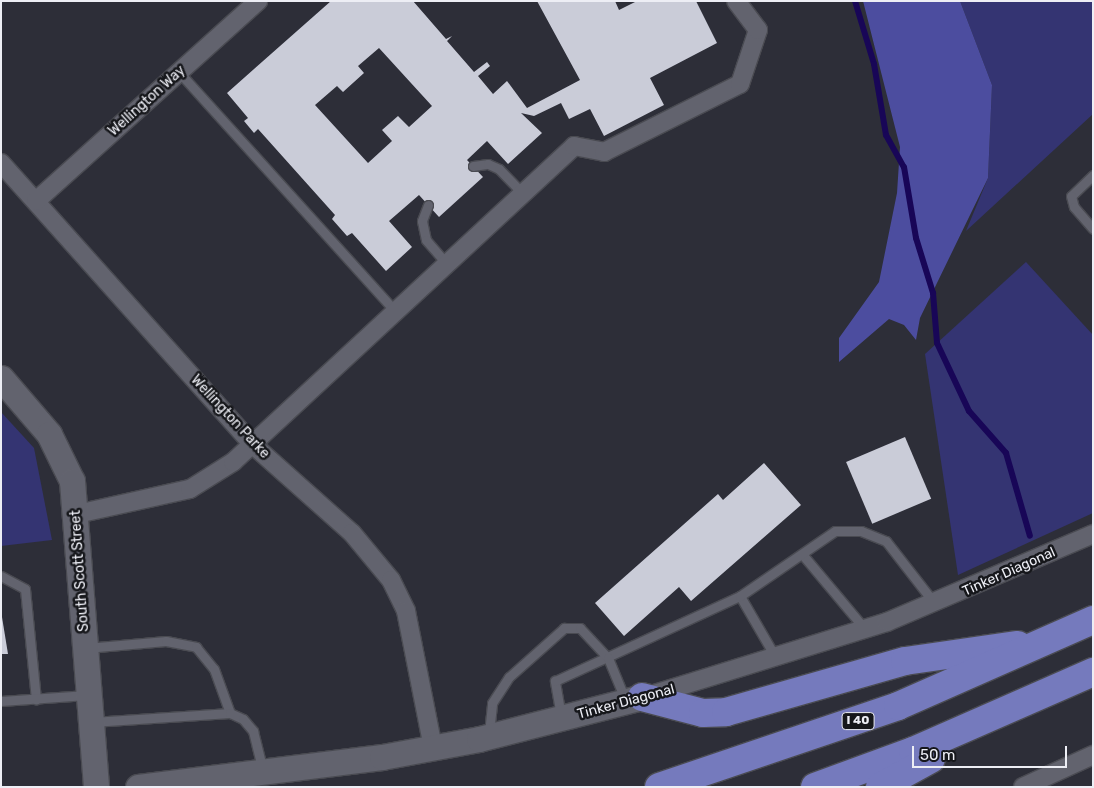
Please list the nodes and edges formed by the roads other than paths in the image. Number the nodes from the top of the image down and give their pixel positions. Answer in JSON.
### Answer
{"nodes":[{"id":1,"x":258,"y":1,"type":"edge"},
{"id":2,"x":736,"y":1,"type":"edge"},
{"id":3,"x":179,"y":72,"type":"junction"},
{"id":4,"x":1,"y":162,"type":"edge"},
{"id":5,"x":473,"y":166,"type":"dead end"},
{"id":6,"x":1093,"y":175,"type":"edge"},
{"id":7,"x":522,"y":193,"type":"junction"},
{"id":8,"x":36,"y":201,"type":"junction"},
{"id":9,"x":428,"y":205,"type":"dead end"},
{"id":10,"x":1093,"y":229,"type":"edge"},
{"id":11,"x":446,"y":263,"type":"junction"},
{"id":12,"x":396,"y":312,"type":"junction"},
{"id":13,"x":1,"y":378,"type":"edge"},
{"id":14,"x":252,"y":444,"type":"junction"},
{"id":15,"x":77,"y":514,"type":"junction"},
{"id":16,"x":1093,"y":534,"type":"edge"},
{"id":17,"x":802,"y":554,"type":"junction"},
{"id":18,"x":1,"y":576,"type":"edge"},
{"id":19,"x":740,"y":596,"type":"junction"},
{"id":20,"x":935,"y":604,"type":"junction"},
{"id":21,"x":1093,"y":620,"type":"edge"},
{"id":22,"x":865,"y":629,"type":"junction"},
{"id":23,"x":1051,"y":641,"type":"junction"},
{"id":24,"x":86,"y":648,"type":"junction"},
{"id":25,"x":608,"y":658,"type":"junction"},
{"id":26,"x":776,"y":658,"type":"junction"},
{"id":27,"x":1093,"y":672,"type":"edge"},
{"id":28,"x":1057,"y":690,"type":"junction"},
{"id":29,"x":90,"y":695,"type":"junction"},
{"id":30,"x":36,"y":699,"type":"junction"},
{"id":31,"x":634,"y":699,"type":"junction"},
{"id":32,"x":1,"y":701,"type":"edge"},
{"id":33,"x":230,"y":713,"type":"junction"},
{"id":34,"x":562,"y":720,"type":"junction"},
{"id":35,"x":92,"y":722,"type":"junction"},
{"id":36,"x":489,"y":736,"type":"junction"},
{"id":37,"x":433,"y":747,"type":"junction"},
{"id":38,"x":1093,"y":755,"type":"edge"},
{"id":39,"x":263,"y":774,"type":"junction"},
{"id":40,"x":96,"y":787,"type":"edge"},
{"id":41,"x":138,"y":787,"type":"edge"},
{"id":42,"x":659,"y":787,"type":"edge"},
{"id":43,"x":815,"y":787,"type":"edge"},
{"id":44,"x":880,"y":787,"type":"edge"},
{"id":45,"x":1024,"y":787,"type":"edge"}],
"edges":[{"from":1,"to":3,"type":"street","name":"Wellington Way"},
{"from":2,"to":7,"type":"street"},
{"from":3,"to":8,"type":"street","name":"Wellington Way"},
{"from":3,"to":12,"type":"lane"},
{"from":4,"to":8,"type":"street","name":"Wellington Parke"},
{"from":5,"to":7,"type":"lane"},
{"from":6,"to":10,"type":"lane"},
{"from":7,"to":11,"type":"street"},
{"from":8,"to":14,"type":"street","name":"Wellington Parke"},
{"from":9,"to":11,"type":"lane"},
{"from":11,"to":12,"type":"street"},
{"from":12,"to":14,"type":"street"},
{"from":13,"to":15,"type":"street","name":"South Scott Street"},
{"from":14,"to":15,"type":"street"},
{"from":14,"to":37,"type":"street","name":"Wellington Parke"},
{"from":15,"to":24,"type":"street","name":"South Scott Street"},
{"from":16,"to":20,"type":"street","name":"Tinker Diagonal"},
{"from":17,"to":19,"type":"lane"},
{"from":17,"to":20,"type":"lane"},
{"from":17,"to":22,"type":"lane"},
{"from":18,"to":30,"type":"lane"},
{"from":19,"to":25,"type":"lane"},
{"from":19,"to":26,"type":"lane"},
{"from":20,"to":22,"type":"street","name":"Tinker Diagonal"},
{"from":21,"to":23,"type":"highway","number":"I 40"},
{"from":22,"to":26,"type":"street","name":"Tinker Diagonal"},
{"from":23,"to":31,"type":"highway"},
{"from":23,"to":42,"type":"highway","number":"I 40"},
{"from":24,"to":29,"type":"street","name":"South Scott Street"},
{"from":24,"to":33,"type":"lane"},
{"from":25,"to":31,"type":"lane"},
{"from":25,"to":34,"type":"lane"},
{"from":25,"to":36,"type":"lane"},
{"from":26,"to":31,"type":"street","name":"Tinker Diagonal"},
{"from":27,"to":28,"type":"highway"},
{"from":28,"to":43,"type":"highway"},
{"from":28,"to":44,"type":"highway"},
{"from":29,"to":30,"type":"lane"},
{"from":29,"to":35,"type":"street","name":"South Scott Street"},
{"from":30,"to":32,"type":"lane"},
{"from":31,"to":34,"type":"street","name":"Tinker Diagonal"},
{"from":33,"to":35,"type":"lane"},
{"from":33,"to":39,"type":"lane"},
{"from":34,"to":36,"type":"street","name":"Tinker Diagonal"},
{"from":35,"to":40,"type":"street","name":"South Scott Street"},
{"from":36,"to":37,"type":"street","name":"Tinker Diagonal"},
{"from":37,"to":39,"type":"street","name":"Tinker Diagonal"},
{"from":38,"to":45,"type":"street"},
{"from":39,"to":41,"type":"street","name":"Tinker Diagonal"}]}
